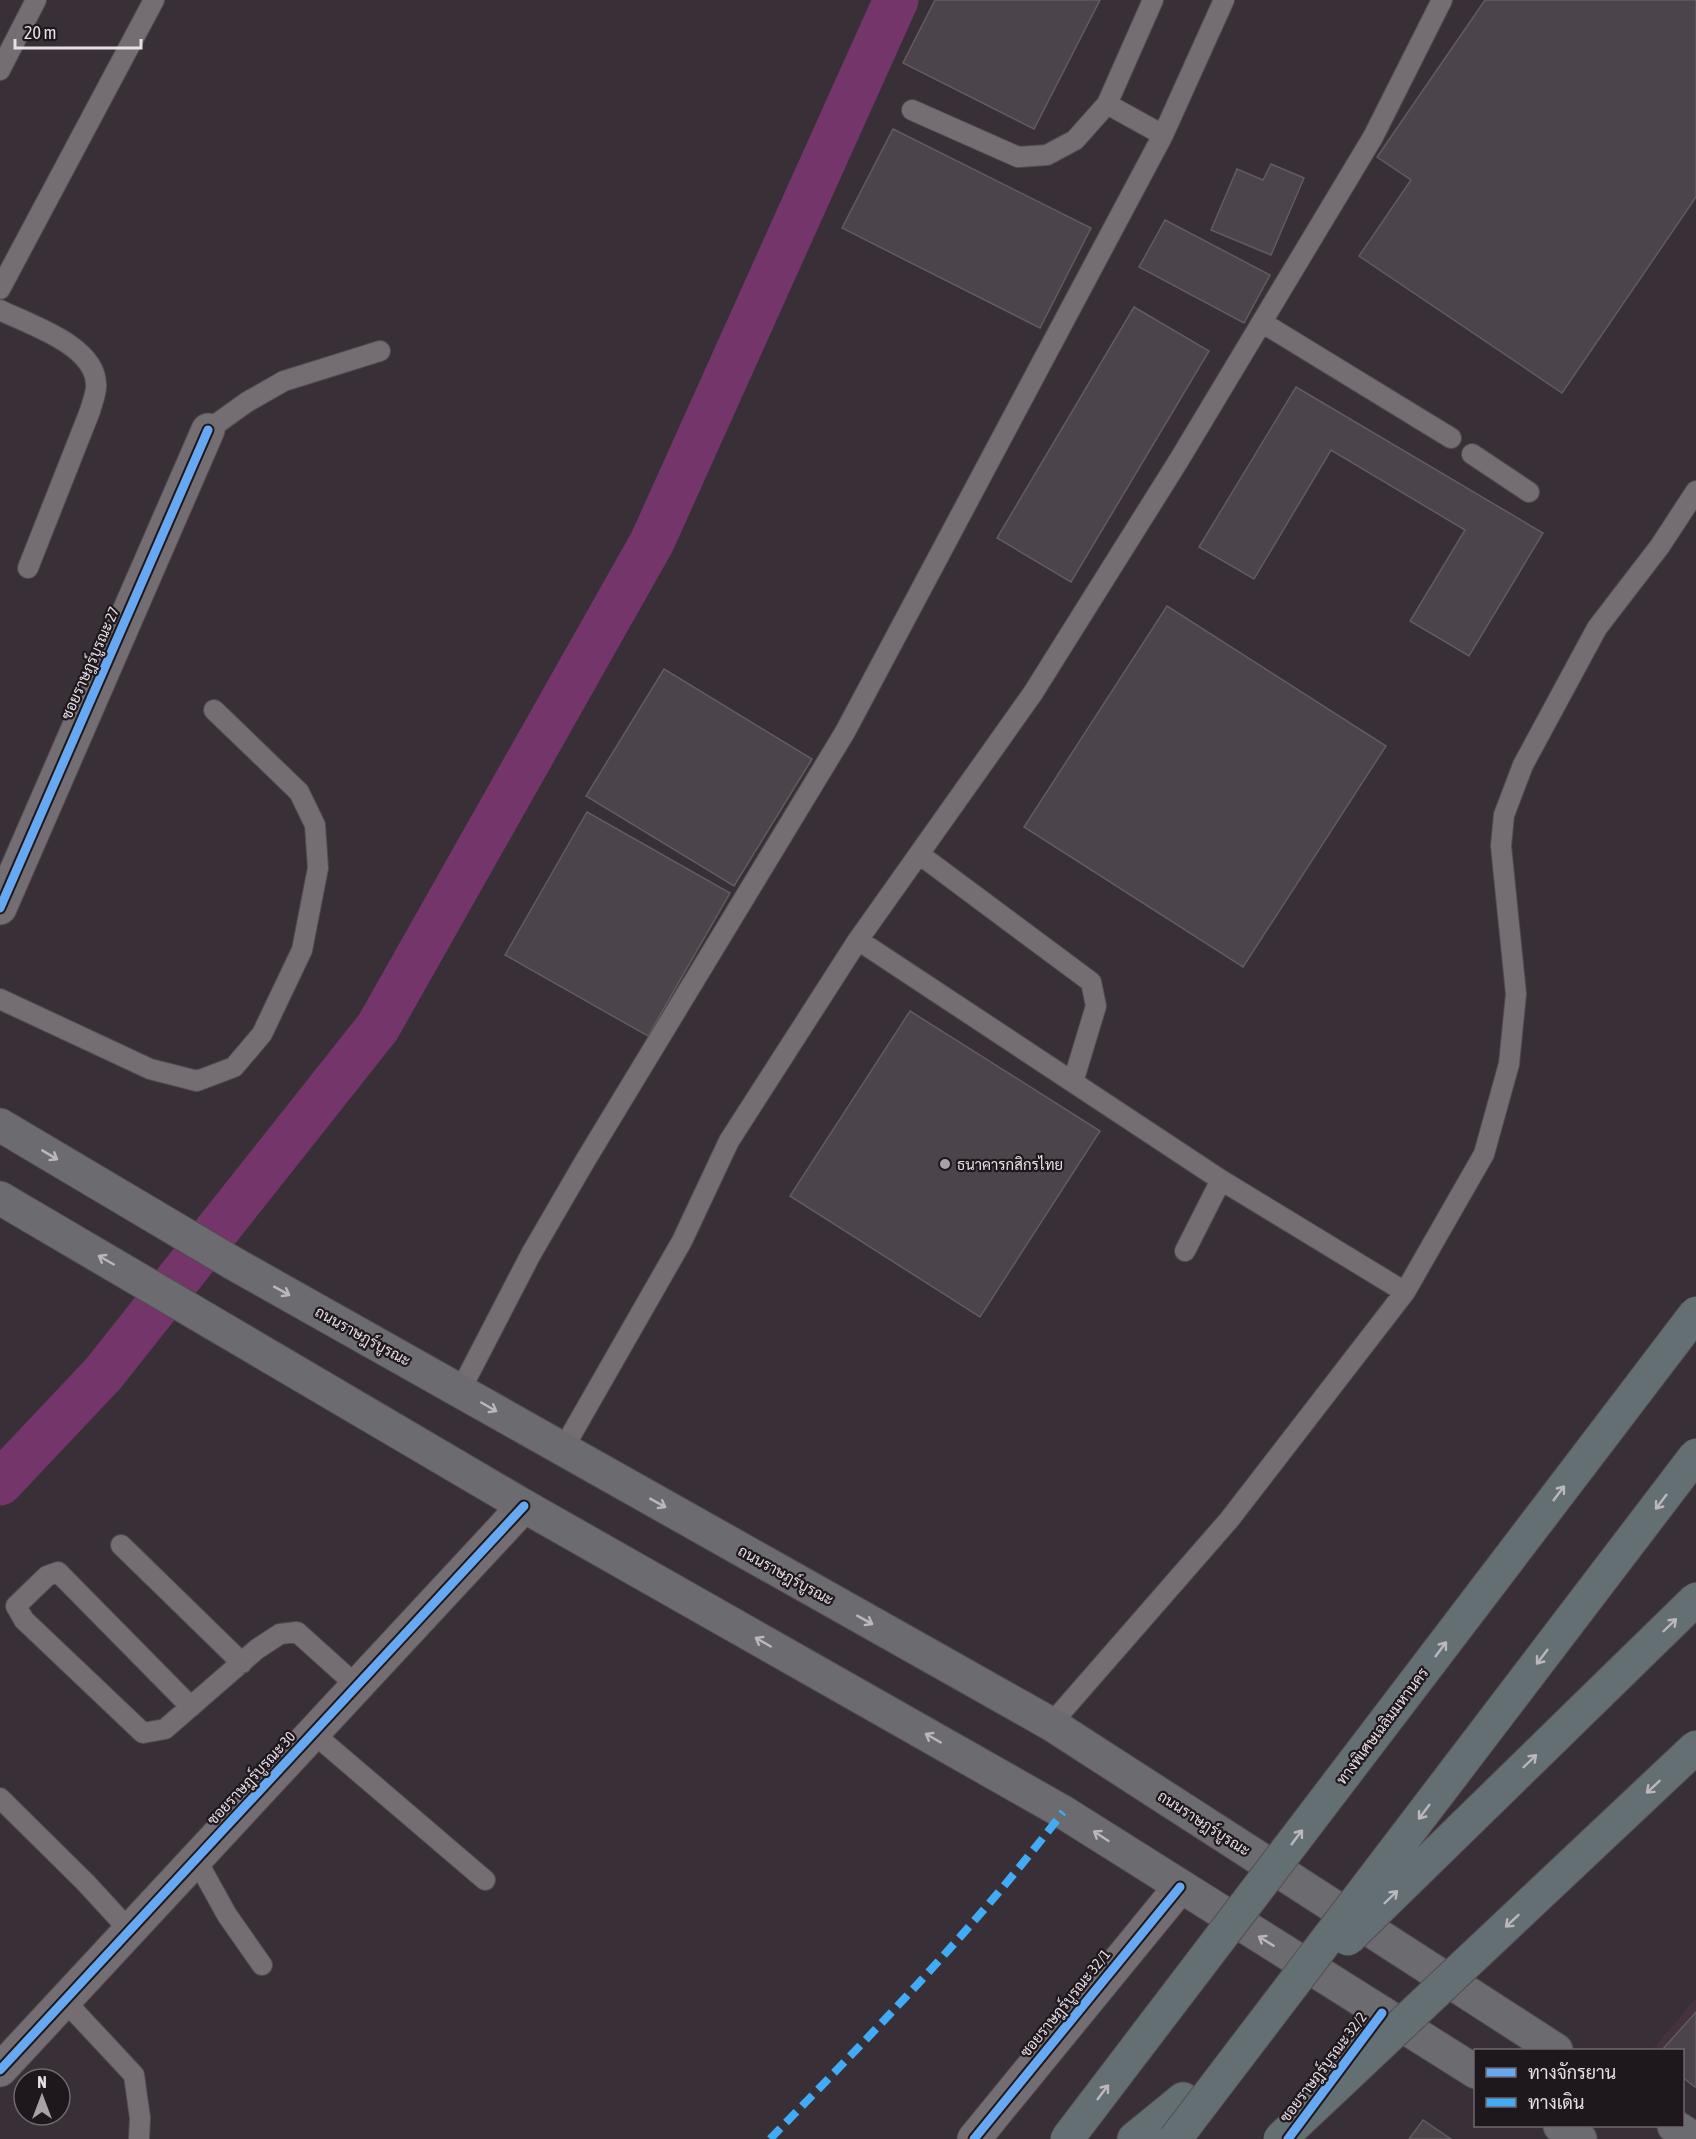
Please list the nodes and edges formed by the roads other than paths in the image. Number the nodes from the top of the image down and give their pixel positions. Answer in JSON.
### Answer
{"nodes":[{"id":1,"x":36,"y":0,"type":"edge"},
{"id":2,"x":154,"y":0,"type":"edge"},
{"id":3,"x":1153,"y":0,"type":"edge"},
{"id":4,"x":1224,"y":0,"type":"edge"},
{"id":5,"x":1442,"y":0,"type":"edge"},
{"id":6,"x":0,"y":70,"type":"edge"},
{"id":7,"x":1107,"y":104,"type":"junction"},
{"id":8,"x":912,"y":110,"type":"dead end"},
{"id":9,"x":1163,"y":135,"type":"junction"},
{"id":10,"x":0,"y":289,"type":"edge"},
{"id":11,"x":0,"y":310,"type":"edge"},
{"id":12,"x":1263,"y":323,"type":"junction"},
{"id":13,"x":380,"y":351,"type":"dead end"},
{"id":14,"x":208,"y":430,"type":"joint"},
{"id":15,"x":1450,"y":438,"type":"dead end"},
{"id":16,"x":1473,"y":454,"type":"dead end"},
{"id":17,"x":1696,"y":490,"type":"edge"},
{"id":18,"x":1529,"y":492,"type":"dead end"},
{"id":19,"x":28,"y":568,"type":"dead end"},
{"id":20,"x":214,"y":710,"type":"dead end"},
{"id":21,"x":919,"y":854,"type":"junction"},
{"id":22,"x":0,"y":908,"type":"edge"},
{"id":23,"x":858,"y":940,"type":"junction"},
{"id":24,"x":0,"y":999,"type":"edge"},
{"id":25,"x":1073,"y":1082,"type":"junction"},
{"id":26,"x":0,"y":1125,"type":"edge"},
{"id":27,"x":1221,"y":1180,"type":"junction"},
{"id":28,"x":0,"y":1198,"type":"edge"},
{"id":29,"x":1185,"y":1251,"type":"dead end"},
{"id":30,"x":1405,"y":1292,"type":"junction"},
{"id":31,"x":1696,"y":1313,"type":"edge"},
{"id":32,"x":460,"y":1390,"type":"junction"},
{"id":33,"x":563,"y":1449,"type":"junction"},
{"id":34,"x":1696,"y":1455,"type":"edge"},
{"id":35,"x":524,"y":1506,"type":"junction"},
{"id":36,"x":121,"y":1545,"type":"dead end"},
{"id":37,"x":1696,"y":1599,"type":"edge"},
{"id":38,"x":242,"y":1663,"type":"junction"},
{"id":39,"x":357,"y":1686,"type":"junction"},
{"id":40,"x":190,"y":1707,"type":"junction"},
{"id":41,"x":1051,"y":1724,"type":"junction"},
{"id":42,"x":313,"y":1733,"type":"junction"},
{"id":43,"x":1696,"y":1747,"type":"edge"},
{"id":44,"x":0,"y":1798,"type":"edge"},
{"id":45,"x":196,"y":1859,"type":"junction"},
{"id":46,"x":485,"y":1880,"type":"dead end"},
{"id":47,"x":1180,"y":1887,"type":"junction"},
{"id":48,"x":130,"y":1931,"type":"junction"},
{"id":49,"x":262,"y":1965,"type":"dead end"},
{"id":50,"x":64,"y":2000,"type":"junction"},
{"id":51,"x":1382,"y":2013,"type":"junction"},
{"id":52,"x":1554,"y":2049,"type":"edge"},
{"id":53,"x":0,"y":2070,"type":"edge"},
{"id":54,"x":1474,"y":2071,"type":"edge"},
{"id":55,"x":1183,"y":2099,"type":"junction"},
{"id":56,"x":1558,"y":2127,"type":"edge"},
{"id":57,"x":1561,"y":2127,"type":"edge"},
{"id":58,"x":1676,"y":2127,"type":"edge"},
{"id":59,"x":139,"y":2139,"type":"edge"},
{"id":60,"x":974,"y":2139,"type":"edge"},
{"id":61,"x":1067,"y":2139,"type":"edge"},
{"id":62,"x":1134,"y":2139,"type":"edge"},
{"id":63,"x":1142,"y":2139,"type":"edge"},
{"id":64,"x":1174,"y":2139,"type":"edge"},
{"id":65,"x":1280,"y":2139,"type":"edge"},
{"id":66,"x":1288,"y":2139,"type":"edge"},
{"id":67,"x":1547,"y":2139,"type":"edge"},
{"id":68,"x":1580,"y":2139,"type":"edge"},
{"id":69,"x":1695,"y":2139,"type":"edge"}],
"edges":[{"from":1,"to":6,"type":"lane"},
{"from":2,"to":10,"type":"lane"},
{"from":3,"to":7,"type":"lane"},
{"from":4,"to":9,"type":"lane"},
{"from":5,"to":12,"type":"lane"},
{"from":7,"to":8,"type":"lane"},
{"from":7,"to":9,"type":"lane"},
{"from":9,"to":32,"type":"lane"},
{"from":11,"to":19,"type":"lane"},
{"from":12,"to":15,"type":"lane"},
{"from":12,"to":21,"type":"lane"},
{"from":13,"to":14,"type":"lane"},
{"from":14,"to":22,"type":"street","name":"ซอยราษฎร์บูรณะ 27"},
{"from":16,"to":18,"type":"lane"},
{"from":17,"to":30,"type":"lane"},
{"from":20,"to":24,"type":"lane"},
{"from":21,"to":23,"type":"lane"},
{"from":21,"to":25,"type":"lane"},
{"from":23,"to":25,"type":"lane"},
{"from":23,"to":33,"type":"lane"},
{"from":25,"to":27,"type":"lane"},
{"from":26,"to":32,"type":"main road","name":"ถนนราษฎร์บูรณะ","one_way":true},
{"from":27,"to":29,"type":"lane"},
{"from":27,"to":30,"type":"lane"},
{"from":35,"to":28,"type":"main road","one_way":true},
{"from":30,"to":41,"type":"lane"},
{"from":61,"to":31,"type":"highway","name":"ทางพิเศษเฉลิมมหานคร","one_way":true,"bridge":true},
{"from":32,"to":33,"type":"main road","name":"ถนนราษฎร์บูรณะ","one_way":true},
{"from":33,"to":41,"type":"main road","name":"ถนนราษฎร์บูรณะ","one_way":true},
{"from":34,"to":64,"type":"highway","one_way":true,"bridge":true},
{"from":35,"to":39,"type":"street","name":"ซอยราษฎร์บูรณะ 30"},
{"from":47,"to":35,"type":"main road","one_way":true},
{"from":36,"to":38,"type":"lane"},
{"from":55,"to":37,"type":"highway","one_way":true,"bridge":true},
{"from":38,"to":39,"type":"lane"},
{"from":38,"to":40,"type":"lane"},
{"from":39,"to":42,"type":"street","name":"ซอยราษฎร์บูรณะ 30"},
{"from":40,"to":40,"type":"lane"},
{"from":41,"to":52,"type":"main road","name":"ถนนราษฎร์บูรณะ"},
{"from":42,"to":45,"type":"street","name":"ซอยราษฎร์บูรณะ 30"},
{"from":42,"to":46,"type":"lane"},
{"from":43,"to":65,"type":"highway","one_way":true,"bridge":true},
{"from":44,"to":48,"type":"lane"},
{"from":45,"to":48,"type":"street","name":"ซอยราษฎร์บูรณะ 30"},
{"from":45,"to":49,"type":"lane"},
{"from":51,"to":47,"type":"main road","one_way":true},
{"from":47,"to":60,"type":"street","name":"ซอยราษฎร์บูรณะ 32/1"},
{"from":48,"to":50,"type":"street","name":"ซอยราษฎร์บูรณะ 30"},
{"from":50,"to":53,"type":"street","name":"ซอยราษฎร์บูรณะ 30"},
{"from":50,"to":59,"type":"lane"},
{"from":51,"to":54,"type":"main road"},
{"from":51,"to":66,"type":"street","name":"ซอยราษฎร์บูรณะ 32/2"},
{"from":55,"to":62,"type":"highway"},
{"from":55,"to":63,"type":"highway"},
{"from":56,"to":67,"type":"street"},
{"from":57,"to":68,"type":"main road"},
{"from":58,"to":69,"type":"main road"}]}
